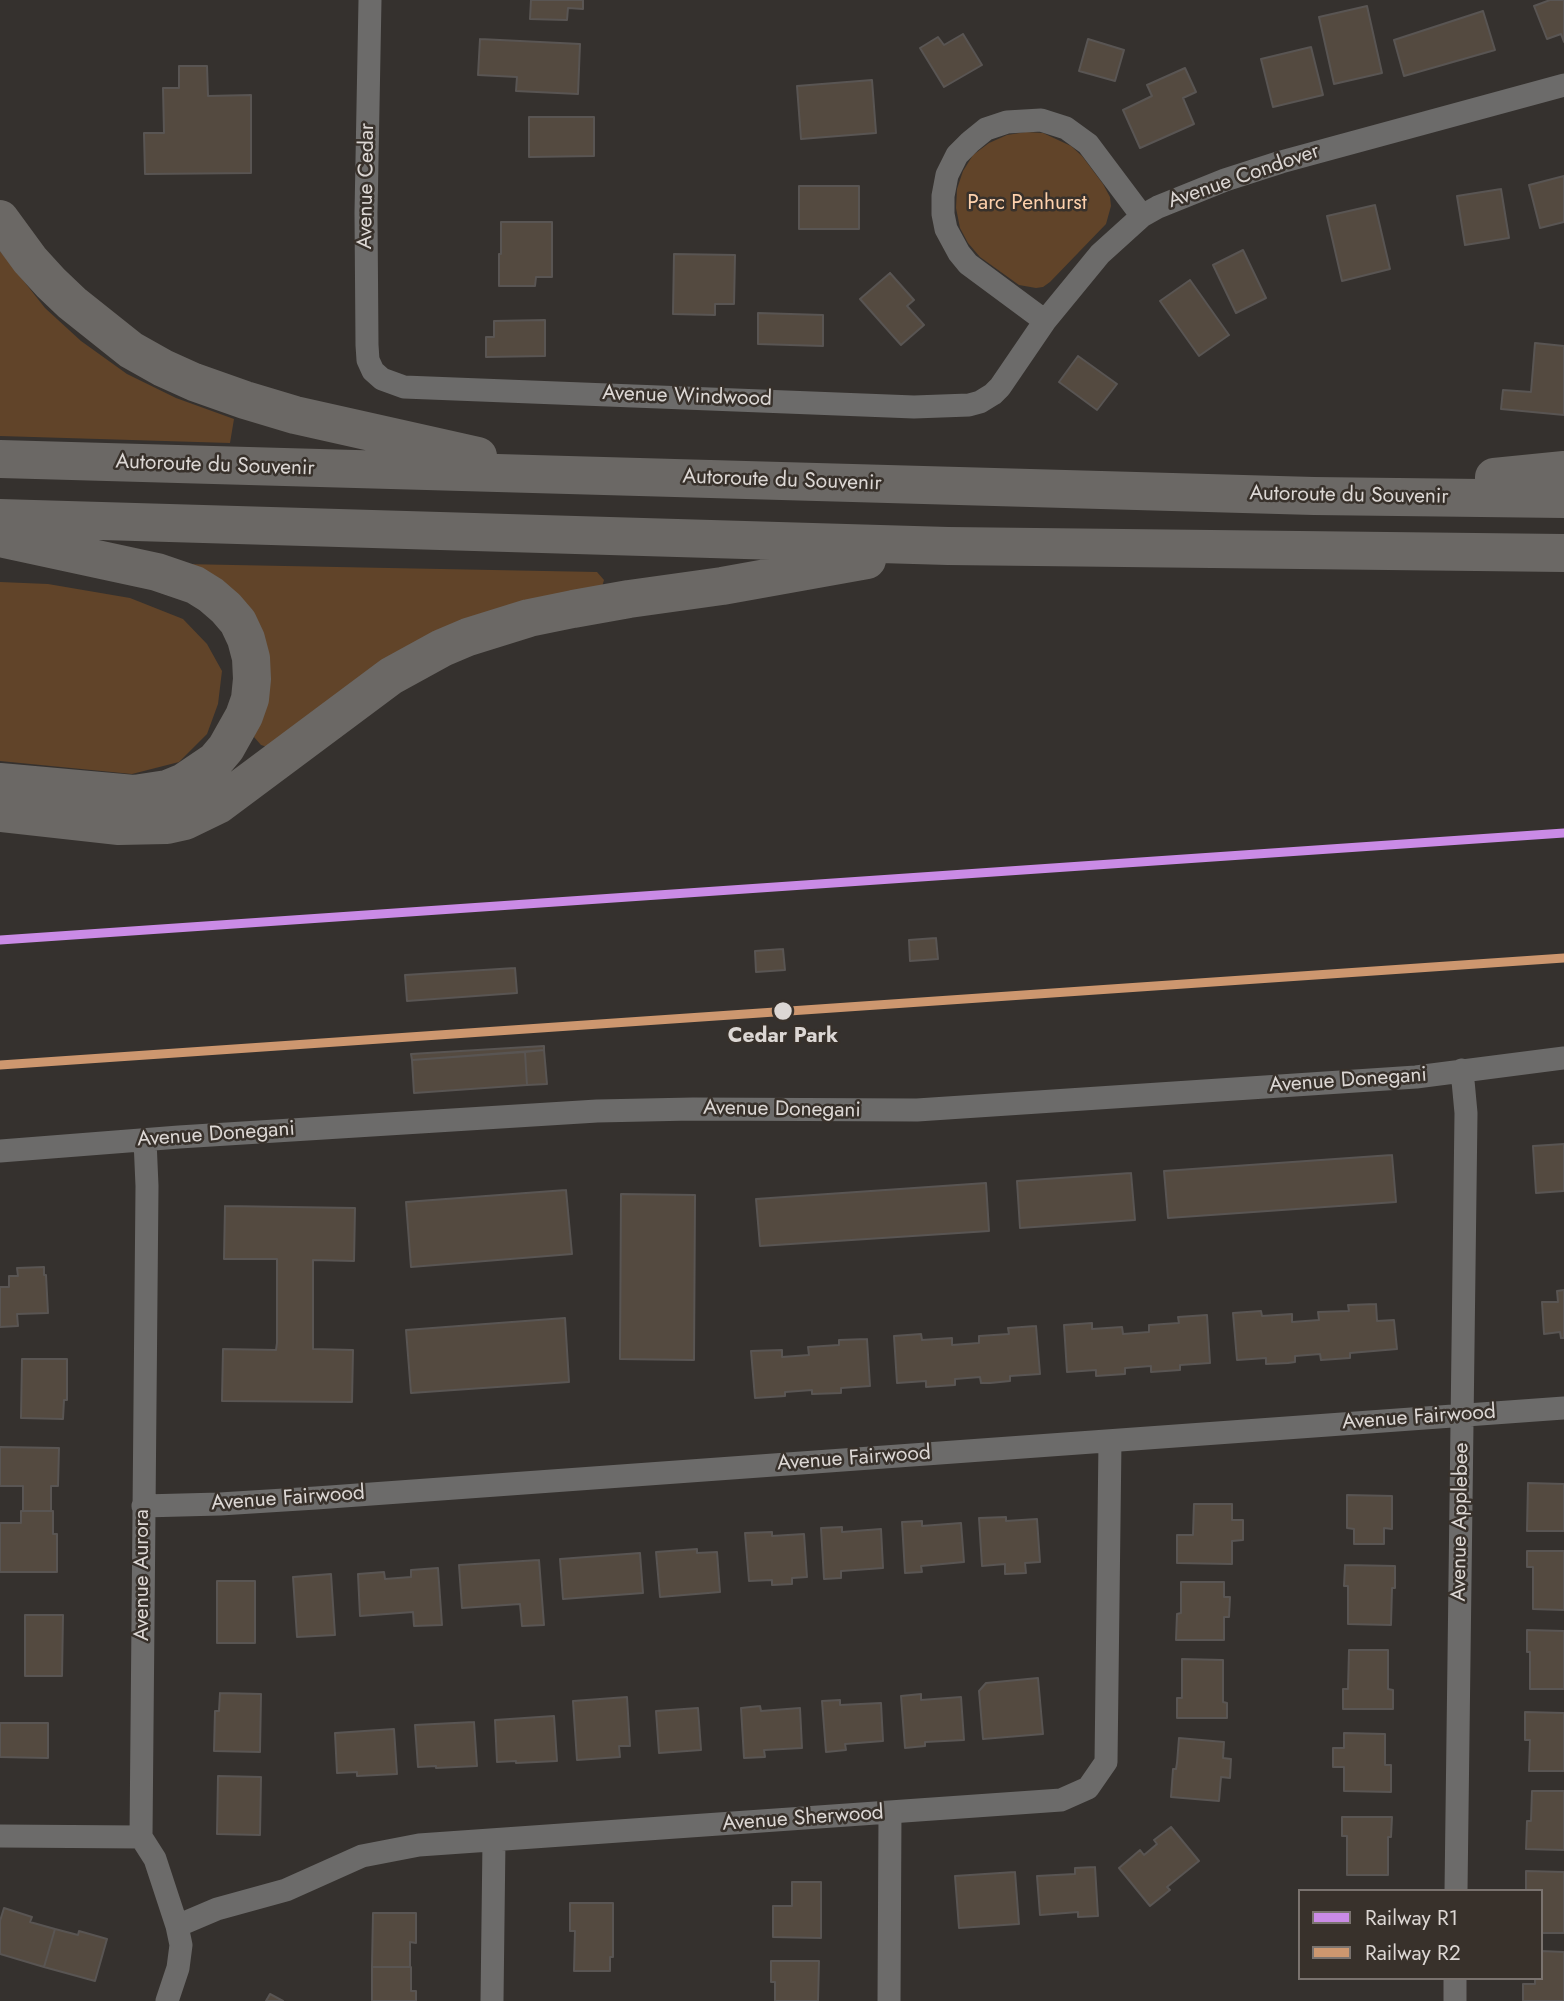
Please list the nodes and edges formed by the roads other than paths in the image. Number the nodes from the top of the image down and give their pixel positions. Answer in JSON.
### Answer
{"nodes":[{"id":1,"x":370,"y":0,"type":"edge"},
{"id":2,"x":1564,"y":85,"type":"edge"},
{"id":3,"x":1142,"y":216,"type":"junction"},
{"id":4,"x":0,"y":219,"type":"edge"},
{"id":5,"x":1045,"y":321,"type":"junction"},
{"id":6,"x":373,"y":371,"type":"joint"},
{"id":7,"x":1000,"y":387,"type":"joint"},
{"id":8,"x":0,"y":459,"type":"edge"},
{"id":9,"x":1564,"y":470,"type":"edge"},
{"id":10,"x":561,"y":475,"type":"junction"},
{"id":11,"x":1314,"y":496,"type":"junction"},
{"id":12,"x":1564,"y":499,"type":"edge"},
{"id":13,"x":0,"y":518,"type":"edge"},
{"id":14,"x":0,"y":538,"type":"edge"},
{"id":15,"x":947,"y":546,"type":"junction"},
{"id":16,"x":1564,"y":552,"type":"edge"},
{"id":17,"x":0,"y":782,"type":"edge"},
{"id":18,"x":0,"y":813,"type":"edge"},
{"id":19,"x":1564,"y":1058,"type":"edge"},
{"id":20,"x":1462,"y":1070,"type":"junction"},
{"id":21,"x":145,"y":1140,"type":"junction"},
{"id":22,"x":0,"y":1150,"type":"edge"},
{"id":23,"x":1564,"y":1408,"type":"edge"},
{"id":24,"x":1462,"y":1415,"type":"junction"},
{"id":25,"x":1110,"y":1441,"type":"junction"},
{"id":26,"x":143,"y":1506,"type":"junction"},
{"id":27,"x":890,"y":1813,"type":"junction"},
{"id":28,"x":0,"y":1836,"type":"edge"},
{"id":29,"x":141,"y":1837,"type":"junction"},
{"id":30,"x":494,"y":1840,"type":"junction"},
{"id":31,"x":1457,"y":1889,"type":"edge"},
{"id":32,"x":177,"y":1926,"type":"junction"},
{"id":33,"x":1455,"y":1980,"type":"edge"},
{"id":34,"x":167,"y":2001,"type":"edge"},
{"id":35,"x":492,"y":2001,"type":"edge"},
{"id":36,"x":889,"y":2001,"type":"edge"},
{"id":37,"x":1455,"y":2001,"type":"edge"}],
"edges":[{"from":1,"to":6,"type":"street","name":"Avenue Cedar"},
{"from":2,"to":3,"type":"street","name":"Avenue Condover"},
{"from":3,"to":5,"type":"street","name":"Avenue Condover"},
{"from":3,"to":5,"type":"street"},
{"from":4,"to":10,"type":"highway"},
{"from":5,"to":7,"type":"street","name":"Avenue Condover"},
{"from":6,"to":7,"type":"street","name":"Avenue Windwood"},
{"from":8,"to":10,"type":"highway","name":"Autoroute du Souvenir"},
{"from":9,"to":11,"type":"highway"},
{"from":10,"to":11,"type":"highway","name":"Autoroute du Souvenir"},
{"from":11,"to":12,"type":"highway","name":"Autoroute du Souvenir"},
{"from":13,"to":15,"type":"highway"},
{"from":14,"to":17,"type":"highway"},
{"from":15,"to":16,"type":"highway"},
{"from":15,"to":18,"type":"highway"},
{"from":19,"to":20,"type":"street","name":"Avenue Donegani"},
{"from":20,"to":21,"type":"street","name":"Avenue Donegani"},
{"from":20,"to":24,"type":"street","name":"Avenue Applebee"},
{"from":21,"to":22,"type":"street","name":"Avenue Donegani"},
{"from":21,"to":26,"type":"street","name":"Avenue Aurora"},
{"from":23,"to":24,"type":"street","name":"Avenue Fairwood"},
{"from":24,"to":25,"type":"street","name":"Avenue Fairwood"},
{"from":24,"to":31,"type":"street","name":"Avenue Applebee"},
{"from":25,"to":26,"type":"street","name":"Avenue Fairwood"},
{"from":25,"to":27,"type":"street","name":"Avenue Sherwood"},
{"from":26,"to":29,"type":"street","name":"Avenue Aurora"},
{"from":27,"to":30,"type":"street","name":"Avenue Sherwood"},
{"from":27,"to":36,"type":"street"},
{"from":28,"to":29,"type":"street"},
{"from":29,"to":32,"type":"street","name":"Avenue Aurora"},
{"from":30,"to":32,"type":"street","name":"Avenue Sherwood"},
{"from":30,"to":35,"type":"street"},
{"from":32,"to":34,"type":"street","name":"Avenue Aurora"},
{"from":33,"to":37,"type":"street"}]}
